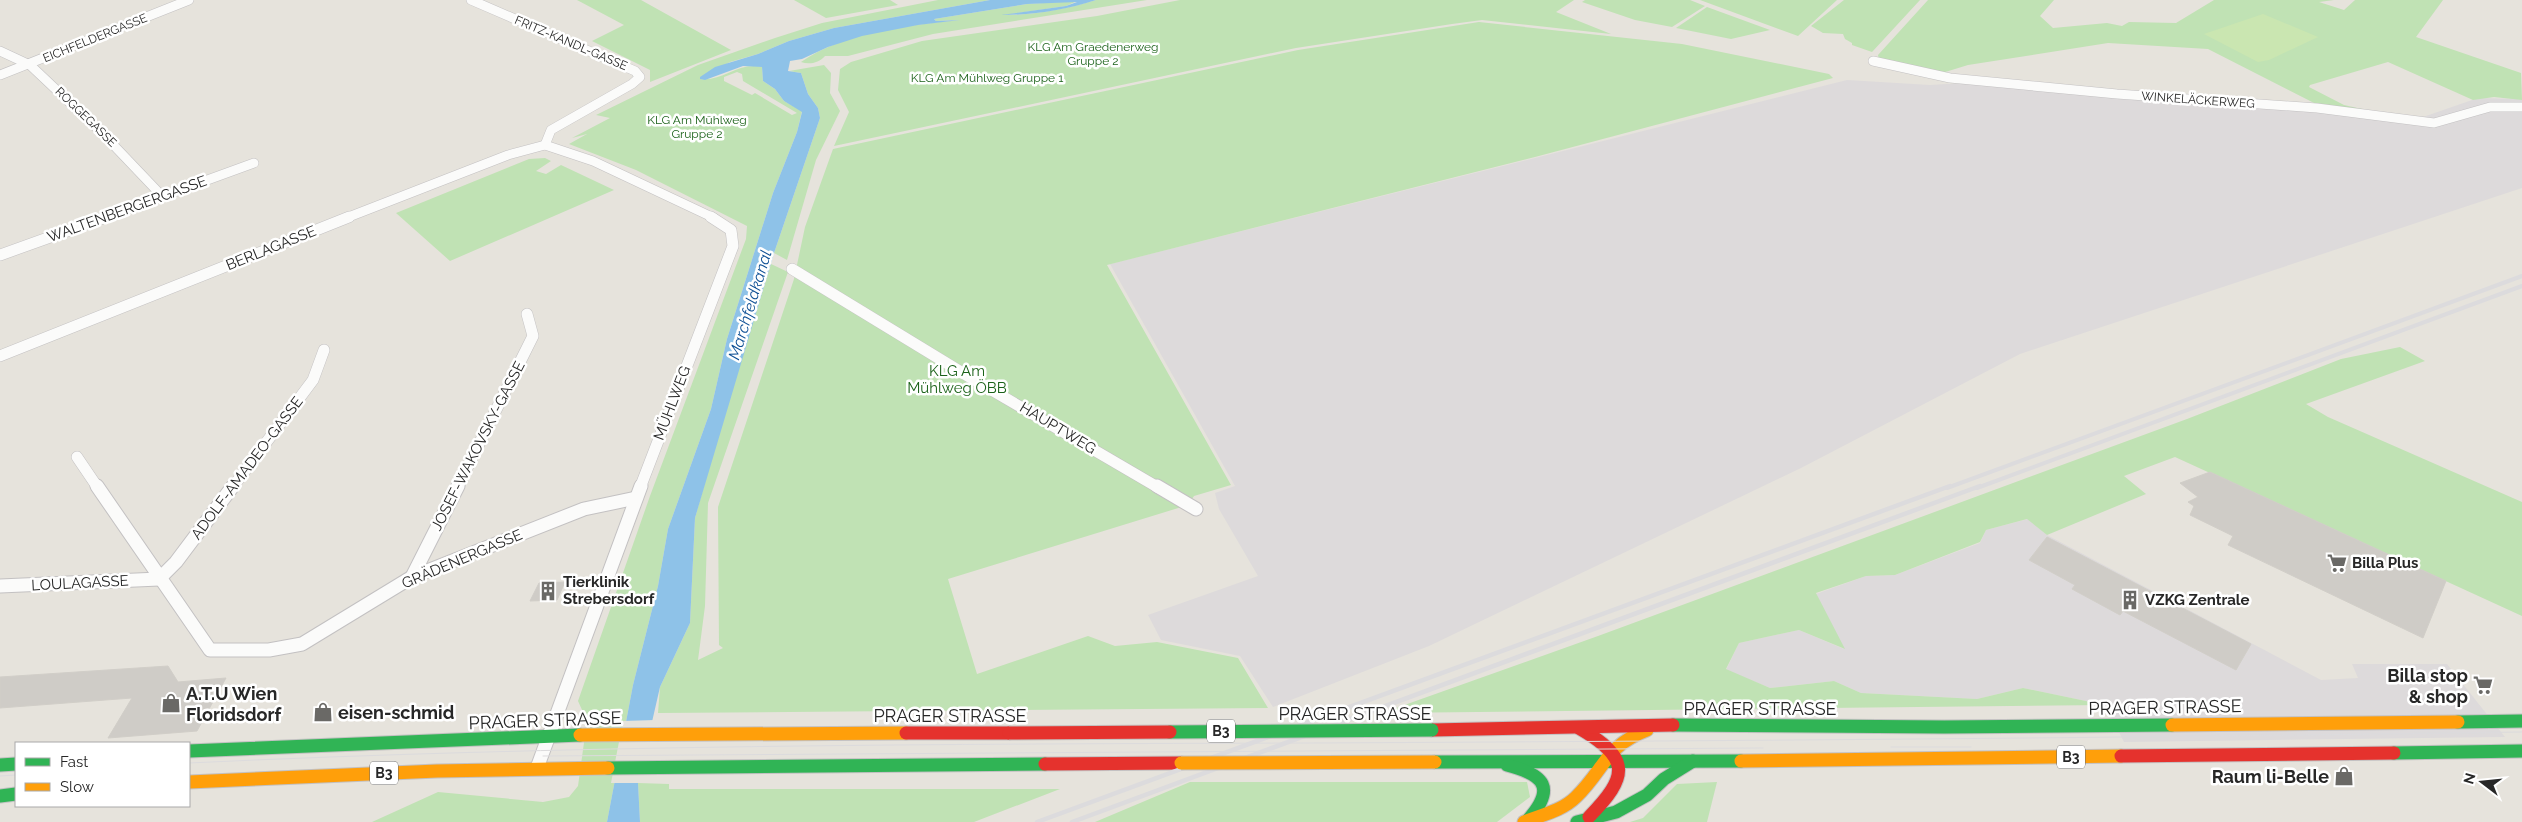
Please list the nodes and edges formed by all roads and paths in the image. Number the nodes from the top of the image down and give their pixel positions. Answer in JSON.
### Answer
{"nodes":[{"id":1,"x":189,"y":0,"type":"edge"},
{"id":2,"x":471,"y":0,"type":"edge"},
{"id":3,"x":0,"y":51,"type":"edge"},
{"id":4,"x":1873,"y":61,"type":"dead end"},
{"id":5,"x":30,"y":65,"type":"junction"},
{"id":6,"x":0,"y":75,"type":"edge"},
{"id":7,"x":2522,"y":107,"type":"edge"},
{"id":8,"x":545,"y":145,"type":"junction"},
{"id":9,"x":254,"y":163,"type":"dead end"},
{"id":10,"x":162,"y":196,"type":"junction"},
{"id":11,"x":0,"y":256,"type":"edge"},
{"id":12,"x":792,"y":269,"type":"dead end"},
{"id":13,"x":527,"y":314,"type":"dead end"},
{"id":14,"x":324,"y":350,"type":"dead end"},
{"id":15,"x":2,"y":352,"type":"edge"},
{"id":16,"x":78,"y":457,"type":"dead end"},
{"id":17,"x":636,"y":498,"type":"junction"},
{"id":18,"x":1196,"y":509,"type":"dead end"},
{"id":19,"x":412,"y":577,"type":"junction"},
{"id":20,"x":159,"y":579,"type":"junction"},
{"id":21,"x":0,"y":586,"type":"edge"},
{"id":22,"x":2522,"y":721,"type":"edge"},
{"id":23,"x":1574,"y":726,"type":"junction"},
{"id":24,"x":1669,"y":726,"type":"junction"},
{"id":25,"x":547,"y":737,"type":"junction"},
{"id":26,"x":1612,"y":747,"type":"junction"},
{"id":27,"x":2522,"y":750,"type":"edge"},
{"id":28,"x":190,"y":751,"type":"edge"},
{"id":29,"x":1606,"y":760,"type":"junction"},
{"id":30,"x":1619,"y":760,"type":"junction"},
{"id":31,"x":1488,"y":762,"type":"junction"},
{"id":32,"x":1693,"y":762,"type":"junction"},
{"id":33,"x":15,"y":764,"type":"edge"},
{"id":34,"x":0,"y":766,"type":"edge"},
{"id":35,"x":536,"y":768,"type":"junction"},
{"id":36,"x":190,"y":782,"type":"edge"},
{"id":37,"x":15,"y":794,"type":"edge"},
{"id":38,"x":0,"y":796,"type":"edge"},
{"id":39,"x":1526,"y":821,"type":"edge"},
{"id":40,"x":1581,"y":821,"type":"edge"}],
"edges":[{"from":1,"to":5,"type":"street","name":"EICHFELDERGASSE"},
{"from":2,"to":8,"type":"street","name":"FRITZ-KANDL-GASSE"},
{"from":3,"to":5,"type":"street","name":"ROGGEGASSE"},
{"from":4,"to":7,"type":"street","name":"WINKELÄCKERWEG"},
{"from":5,"to":6,"type":"street","name":"EICHFELDERGASSE"},
{"from":5,"to":10,"type":"street","name":"ROGGEGASSE"},
{"from":8,"to":15,"type":"street","name":"BERLAGASSE"},
{"from":8,"to":17,"type":"street","name":"MÜHLWEG"},
{"from":9,"to":10,"type":"street","name":"WALTENBERGERGASSE"},
{"from":10,"to":11,"type":"street","name":"WALTENBERGERGASSE"},
{"from":12,"to":18,"type":"street","name":"HAUPTWEG"},
{"from":13,"to":19,"type":"street","name":"JOSEF-WAKOVSKY-GASSE"},
{"from":14,"to":20,"type":"street","name":"ADOLF-AMADEO-GASSE"},
{"from":16,"to":20,"type":"street"},
{"from":17,"to":19,"type":"street","name":"GRÄDENERGASSE"},
{"from":17,"to":25,"type":"street","name":"MÜHLWEG"},
{"from":19,"to":20,"type":"street","name":"GRÄDENERGASSE"},
{"from":20,"to":21,"type":"street","name":"LOULAGASSE"},
{"from":22,"to":24,"type":"main road","name":"PRAGER STRASSE","number":"B3"},
{"from":23,"to":24,"type":"main road","name":"PRAGER STRASSE","number":"B3"},
{"from":23,"to":25,"type":"main road","name":"PRAGER STRASSE","number":"B3","bridge":true},
{"from":23,"to":26,"type":"main road"},
{"from":24,"to":26,"type":"main road"},
{"from":25,"to":28,"type":"main road","name":"PRAGER STRASSE","number":"B3"},
{"from":25,"to":35,"type":"street","name":"MÜHLWEG"},
{"from":26,"to":29,"type":"main road"},
{"from":26,"to":30,"type":"main road"},
{"from":27,"to":32,"type":"main road","number":"B3"},
{"from":29,"to":30,"type":"main road","number":"B3"},
{"from":29,"to":31,"type":"main road","number":"B3"},
{"from":29,"to":39,"type":"main road"},
{"from":30,"to":32,"type":"main road","number":"B3"},
{"from":30,"to":40,"type":"main road"},
{"from":31,"to":35,"type":"main road","number":"B3","bridge":true},
{"from":31,"to":39,"type":"main road"},
{"from":32,"to":40,"type":"main road"},
{"from":33,"to":34,"type":"main road"},
{"from":35,"to":36,"type":"main road","number":"B3"},
{"from":37,"to":38,"type":"main road"}]}
